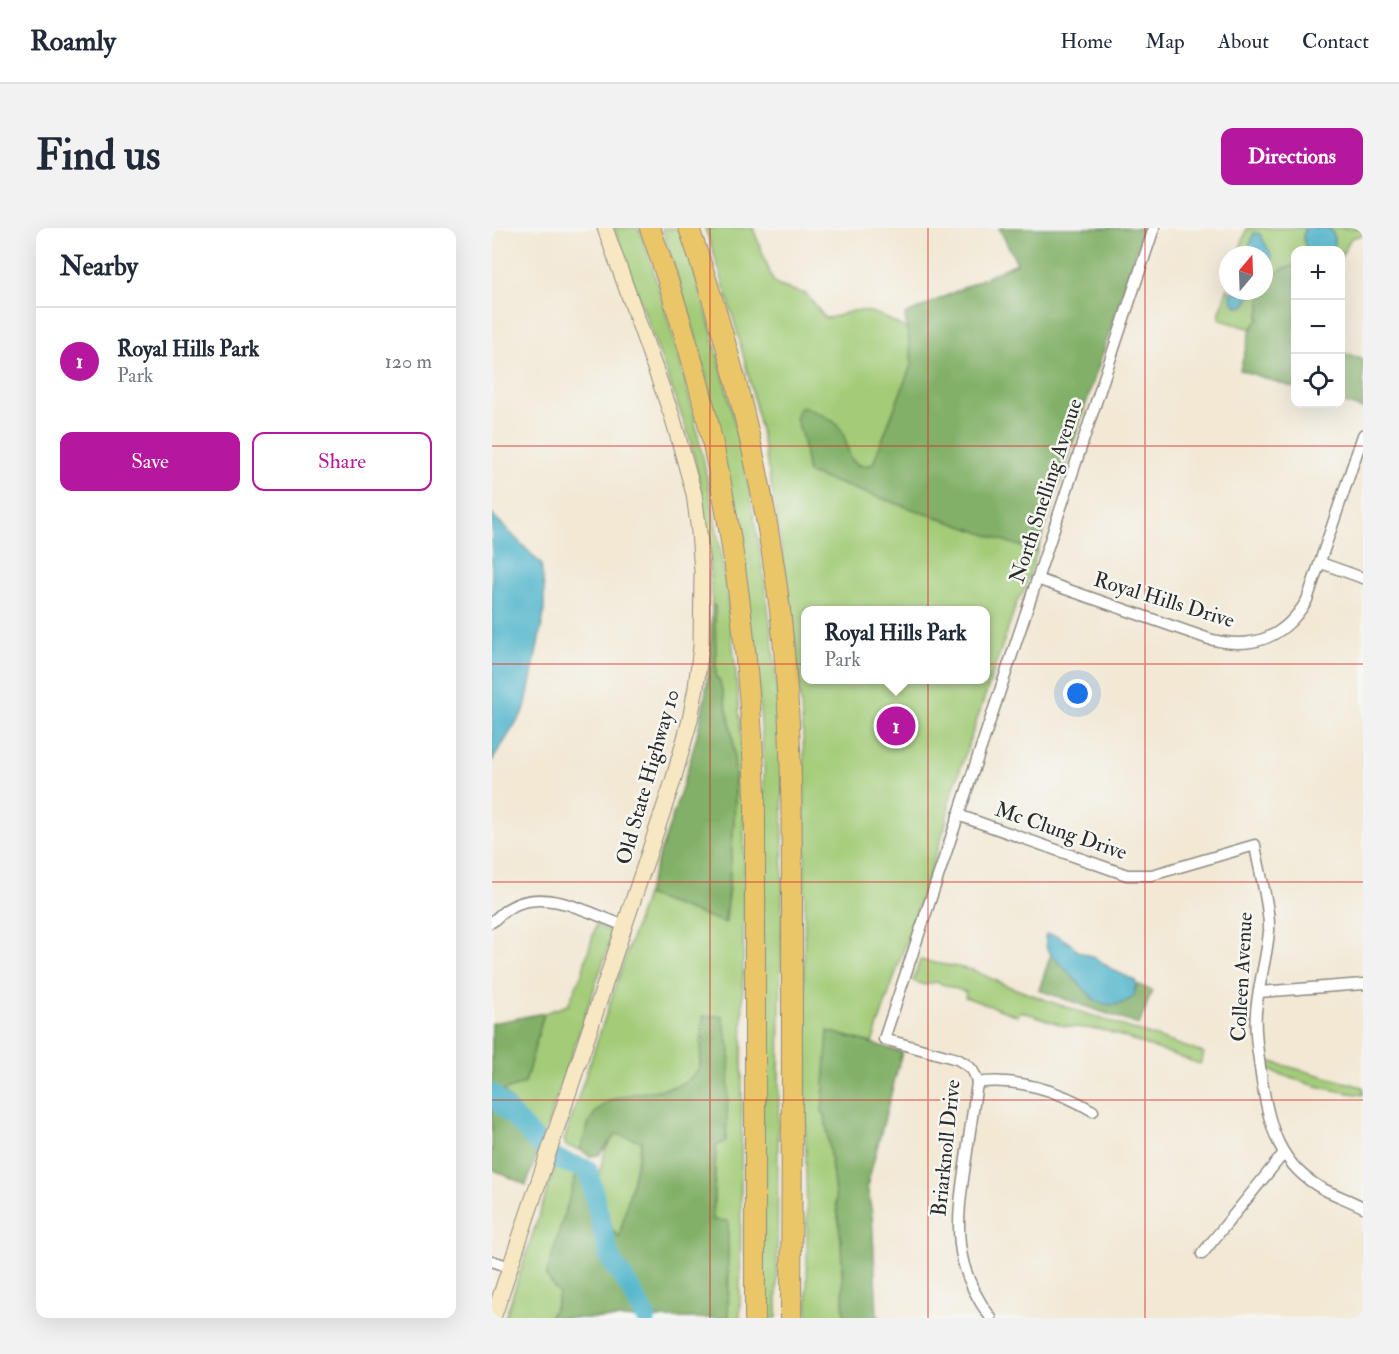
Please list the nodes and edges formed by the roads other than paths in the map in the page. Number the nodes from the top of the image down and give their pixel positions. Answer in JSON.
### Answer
{"nodes":[{"id":1,"x":650,"y":228,"type":"edge"},
{"id":2,"x":689,"y":228,"type":"edge"},
{"id":3,"x":1154,"y":228,"type":"edge"},
{"id":4,"x":607,"y":234,"type":"edge"},
{"id":5,"x":1363,"y":435,"type":"edge"},
{"id":6,"x":1321,"y":563,"type":"junction"},
{"id":7,"x":1363,"y":578,"type":"edge"},
{"id":8,"x":1037,"y":579,"type":"junction"},
{"id":9,"x":958,"y":815,"type":"junction"},
{"id":10,"x":1255,"y":845,"type":"joint"},
{"id":11,"x":492,"y":922,"type":"edge"},
{"id":12,"x":625,"y":926,"type":"junction"},
{"id":13,"x":1363,"y":984,"type":"edge"},
{"id":14,"x":1259,"y":992,"type":"junction"},
{"id":15,"x":884,"y":1039,"type":"joint"},
{"id":16,"x":977,"y":1083,"type":"junction"},
{"id":17,"x":1093,"y":1111,"type":"dead end"},
{"id":18,"x":1284,"y":1153,"type":"junction"},
{"id":19,"x":1363,"y":1207,"type":"edge"},
{"id":20,"x":1202,"y":1254,"type":"dead end"},
{"id":21,"x":492,"y":1261,"type":"edge"},
{"id":22,"x":510,"y":1268,"type":"junction"},
{"id":23,"x":493,"y":1318,"type":"edge"},
{"id":24,"x":755,"y":1318,"type":"edge"},
{"id":25,"x":791,"y":1318,"type":"edge"},
{"id":26,"x":991,"y":1318,"type":"edge"}],
"edges":[{"from":1,"to":24,"type":"highway"},
{"from":2,"to":25,"type":"highway"},
{"from":3,"to":8,"type":"street","name":"North Snelling Avenue"},
{"from":4,"to":12,"type":"street","name":"Old State Highway 10"},
{"from":5,"to":6,"type":"street","name":"Royal Hills Drive"},
{"from":6,"to":7,"type":"street"},
{"from":6,"to":8,"type":"street","name":"Royal Hills Drive"},
{"from":8,"to":9,"type":"street","name":"North Snelling Avenue"},
{"from":9,"to":10,"type":"street","name":"Mc Clung Drive"},
{"from":9,"to":15,"type":"street","name":"North Snelling Avenue"},
{"from":10,"to":14,"type":"street","name":"Colleen Avenue"},
{"from":11,"to":12,"type":"street"},
{"from":12,"to":22,"type":"street","name":"Old State Highway 10"},
{"from":13,"to":14,"type":"street"},
{"from":14,"to":18,"type":"street","name":"Colleen Avenue"},
{"from":15,"to":16,"type":"street","name":"Briarknoll Drive"},
{"from":16,"to":17,"type":"street"},
{"from":16,"to":26,"type":"street","name":"Briarknoll Drive"},
{"from":18,"to":19,"type":"street","name":"Colleen Avenue"},
{"from":18,"to":20,"type":"street"},
{"from":21,"to":22,"type":"street"},
{"from":22,"to":23,"type":"street","name":"Old State Highway 10"}]}
